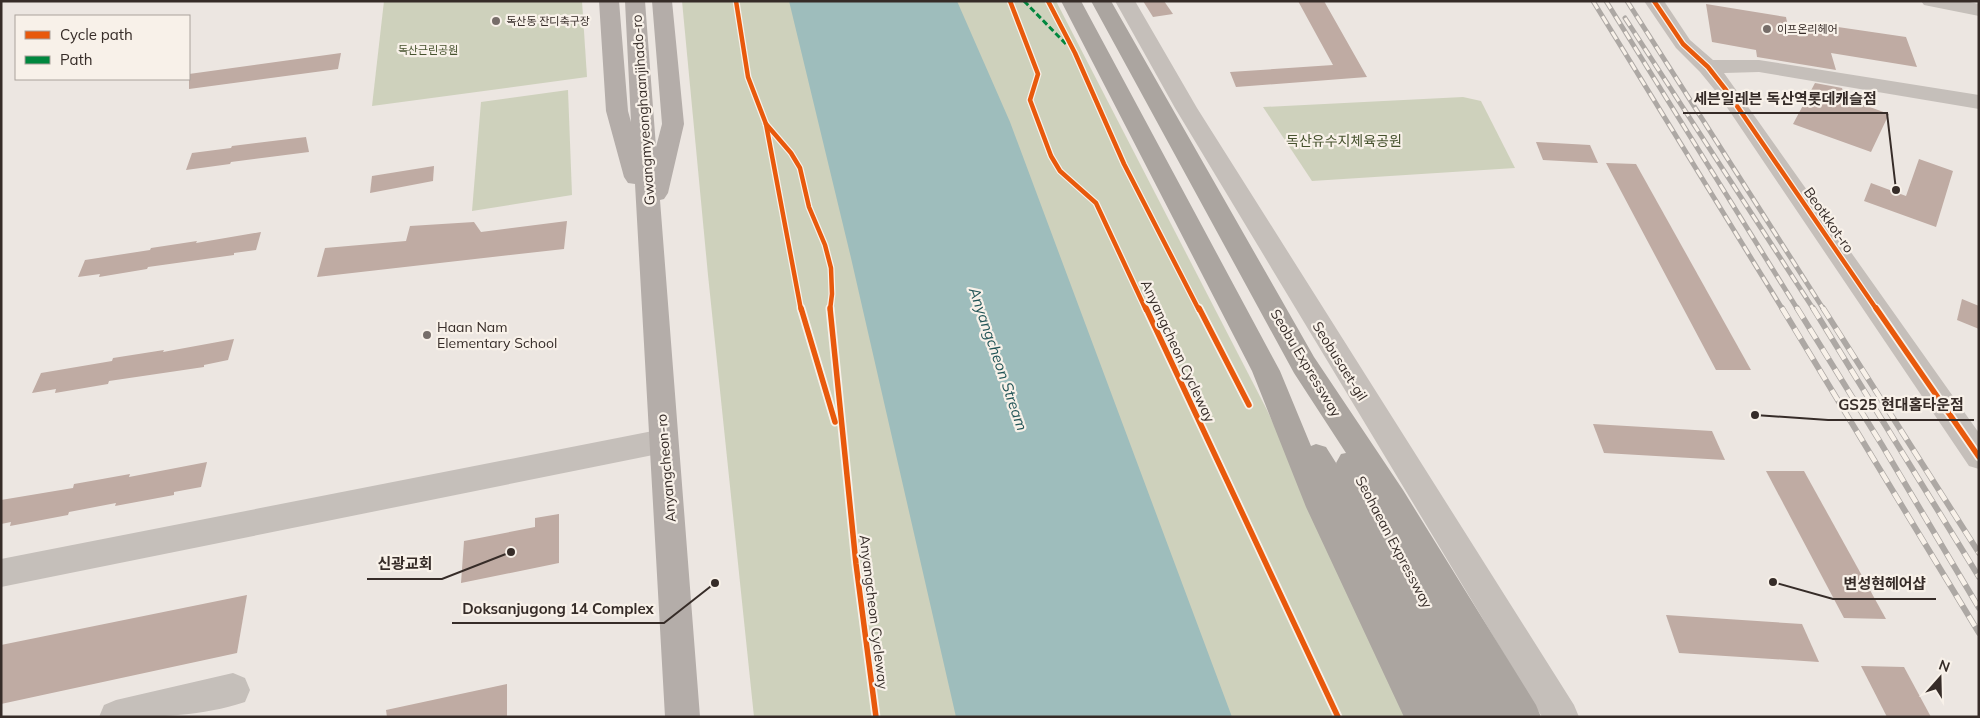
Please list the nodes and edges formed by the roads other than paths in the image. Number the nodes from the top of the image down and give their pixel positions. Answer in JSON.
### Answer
{"nodes":[{"id":1,"x":609,"y":1,"type":"edge"},
{"id":2,"x":635,"y":1,"type":"edge"},
{"id":3,"x":662,"y":1,"type":"edge"},
{"id":4,"x":1071,"y":1,"type":"edge"},
{"id":5,"x":1101,"y":1,"type":"edge"},
{"id":6,"x":1125,"y":1,"type":"edge"},
{"id":7,"x":1654,"y":1,"type":"edge"},
{"id":8,"x":1931,"y":1,"type":"edge"},
{"id":9,"x":1979,"y":10,"type":"edge"},
{"id":10,"x":1708,"y":67,"type":"junction"},
{"id":11,"x":1979,"y":102,"type":"edge"},
{"id":12,"x":650,"y":219,"type":"junction"},
{"id":13,"x":1304,"y":365,"type":"junction"},
{"id":14,"x":1266,"y":371,"type":"junction"},
{"id":15,"x":663,"y":441,"type":"junction"},
{"id":16,"x":1979,"y":457,"type":"edge"},
{"id":17,"x":1,"y":573,"type":"edge"},
{"id":18,"x":233,"y":690,"type":"dead end"},
{"id":19,"x":116,"y":717,"type":"edge"},
{"id":20,"x":683,"y":717,"type":"edge"},
{"id":21,"x":1422,"y":717,"type":"edge"},
{"id":22,"x":1456,"y":717,"type":"edge"},
{"id":23,"x":1489,"y":717,"type":"edge"},
{"id":24,"x":1524,"y":717,"type":"edge"},
{"id":25,"x":1562,"y":717,"type":"edge"}],
"edges":[{"from":1,"to":12,"type":"main road"},
{"from":2,"to":12,"type":"main road","name":"Gwangmyeonghaanjihado-ro"},
{"from":3,"to":12,"type":"main road"},
{"from":4,"to":14,"type":"highway"},
{"from":5,"to":13,"type":"highway","name":"Seobu Expressway"},
{"from":6,"to":25,"type":"street","name":"Seobusaet-gil"},
{"from":7,"to":10,"type":"street","name":"Beotkkot-ro"},
{"from":8,"to":9,"type":"street"},
{"from":10,"to":11,"type":"street"},
{"from":10,"to":16,"type":"street","name":"Beotkkot-ro"},
{"from":12,"to":15,"type":"main road","name":"Anyangcheon-ro"},
{"from":13,"to":23,"type":"highway","name":"Seohaean Expressway"},
{"from":13,"to":24,"type":"highway","name":"Seobu Expressway"},
{"from":14,"to":21,"type":"highway"},
{"from":14,"to":22,"type":"highway","name":"Seohaean Expressway"},
{"from":15,"to":17,"type":"street"},
{"from":15,"to":20,"type":"main road","name":"Anyangcheon-ro"},
{"from":18,"to":19,"type":"street"}]}
